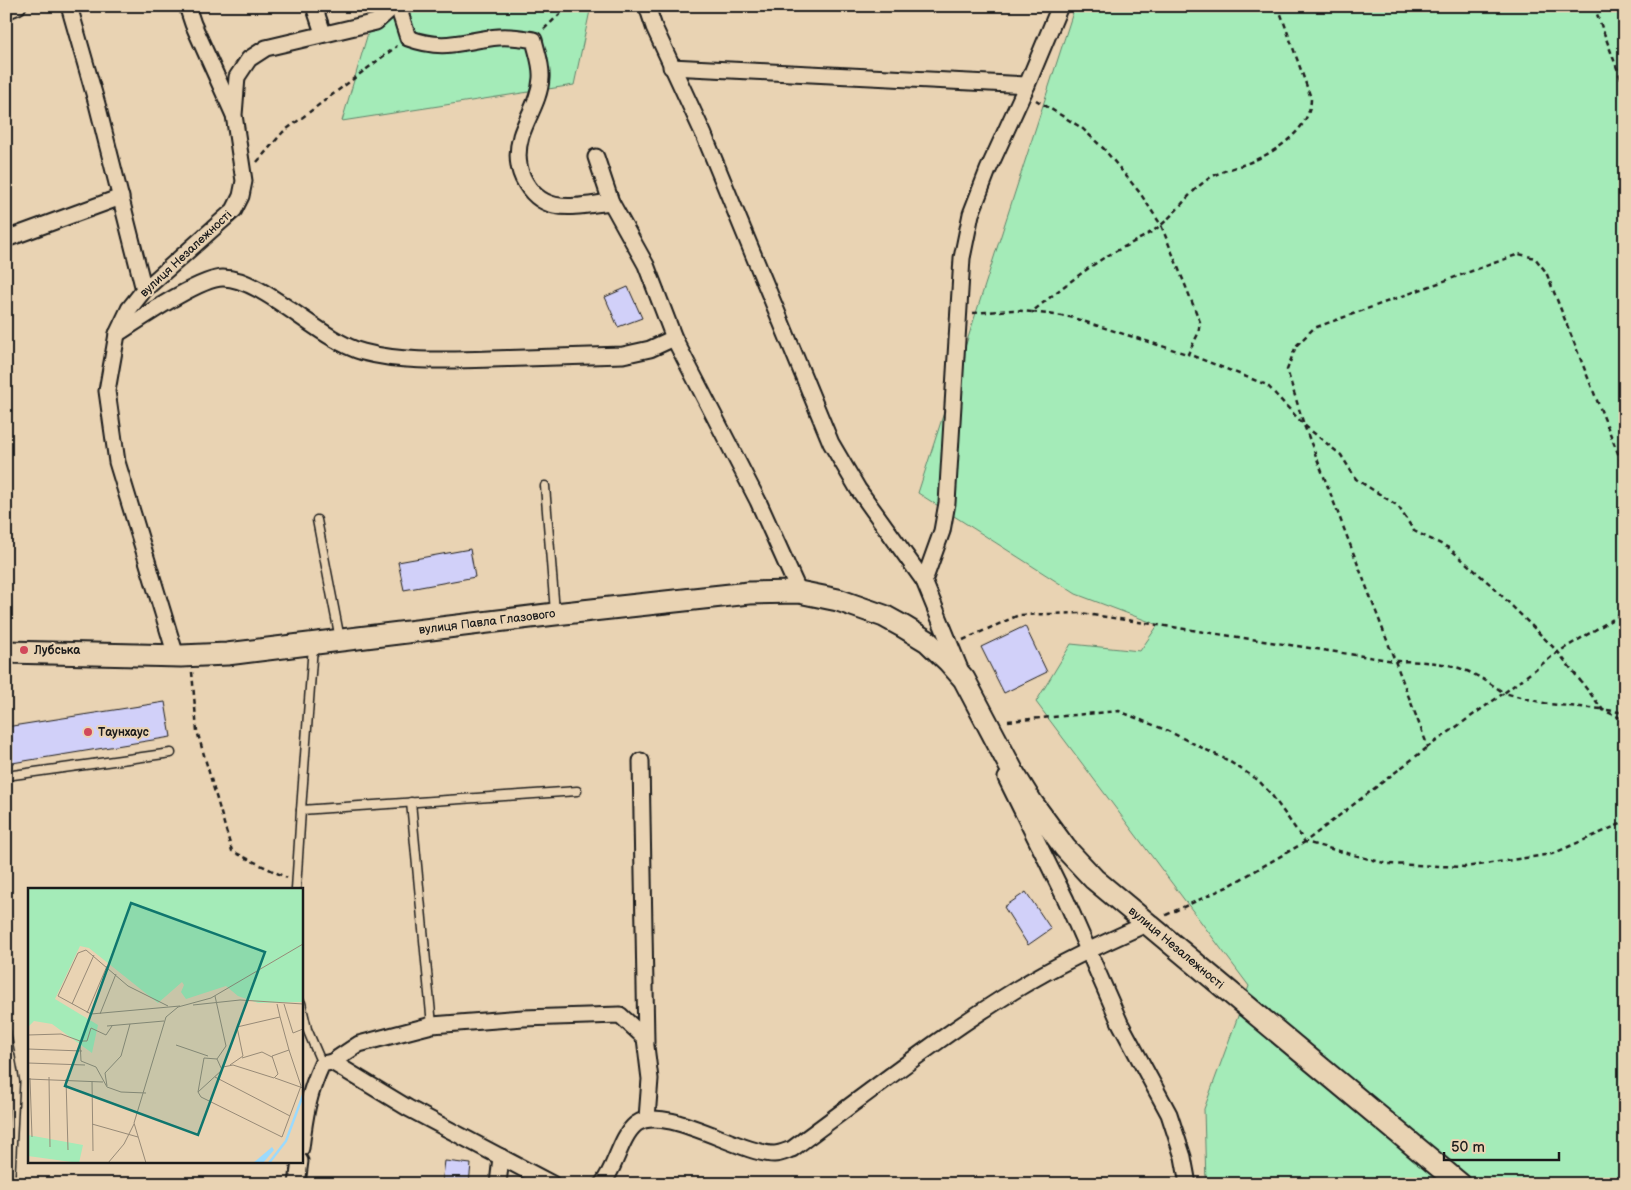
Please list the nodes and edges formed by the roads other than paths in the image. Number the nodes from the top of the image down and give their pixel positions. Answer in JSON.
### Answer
{"nodes":[{"id":1,"x":18,"y":6,"type":"edge"},
{"id":2,"x":69,"y":6,"type":"edge"},
{"id":3,"x":187,"y":6,"type":"edge"},
{"id":4,"x":314,"y":6,"type":"edge"},
{"id":5,"x":394,"y":6,"type":"edge"},
{"id":6,"x":401,"y":6,"type":"edge"},
{"id":7,"x":647,"y":6,"type":"edge"},
{"id":8,"x":1060,"y":6,"type":"edge"},
{"id":9,"x":6,"y":11,"type":"edge"},
{"id":10,"x":322,"y":34,"type":"junction"},
{"id":11,"x":671,"y":67,"type":"junction"},
{"id":12,"x":1026,"y":89,"type":"junction"},
{"id":13,"x":234,"y":115,"type":"junction"},
{"id":14,"x":596,"y":157,"type":"dead end"},
{"id":15,"x":122,"y":197,"type":"junction"},
{"id":16,"x":611,"y":202,"type":"junction"},
{"id":17,"x":6,"y":239,"type":"edge"},
{"id":18,"x":144,"y":290,"type":"junction"},
{"id":19,"x":117,"y":334,"type":"junction"},
{"id":20,"x":674,"y":338,"type":"junction"},
{"id":21,"x":545,"y":486,"type":"dead end"},
{"id":22,"x":316,"y":520,"type":"dead end"},
{"id":23,"x":924,"y":581,"type":"junction"},
{"id":24,"x":799,"y":592,"type":"junction"},
{"id":25,"x":556,"y":614,"type":"junction"},
{"id":26,"x":341,"y":641,"type":"junction"},
{"id":27,"x":313,"y":644,"type":"junction"},
{"id":28,"x":6,"y":652,"type":"edge"},
{"id":29,"x":949,"y":654,"type":"junction"},
{"id":30,"x":184,"y":656,"type":"junction"},
{"id":31,"x":171,"y":754,"type":"dead end"},
{"id":32,"x":641,"y":761,"type":"dead end"},
{"id":33,"x":6,"y":776,"type":"edge"},
{"id":34,"x":1006,"y":778,"type":"dead end"},
{"id":35,"x":577,"y":791,"type":"dead end"},
{"id":36,"x":411,"y":802,"type":"junction"},
{"id":37,"x":301,"y":810,"type":"junction"},
{"id":38,"x":296,"y":886,"type":"edge"},
{"id":39,"x":1146,"y":924,"type":"junction"},
{"id":40,"x":1088,"y":950,"type":"junction"},
{"id":41,"x":302,"y":1006,"type":"edge"},
{"id":42,"x":432,"y":1025,"type":"junction"},
{"id":43,"x":6,"y":1032,"type":"edge"},
{"id":44,"x":646,"y":1042,"type":"junction"},
{"id":45,"x":327,"y":1063,"type":"junction"},
{"id":46,"x":647,"y":1118,"type":"junction"},
{"id":47,"x":302,"y":1140,"type":"edge"},
{"id":48,"x":502,"y":1157,"type":"junction"},
{"id":49,"x":300,"y":1162,"type":"edge"},
{"id":50,"x":10,"y":1184,"type":"edge"},
{"id":51,"x":297,"y":1184,"type":"edge"},
{"id":52,"x":498,"y":1184,"type":"edge"},
{"id":53,"x":552,"y":1184,"type":"edge"},
{"id":54,"x":602,"y":1184,"type":"edge"},
{"id":55,"x":1188,"y":1184,"type":"edge"},
{"id":56,"x":1460,"y":1184,"type":"edge"}],
"edges":[{"from":1,"to":9,"type":"street"},
{"from":2,"to":15,"type":"street"},
{"from":3,"to":13,"type":"street"},
{"from":4,"to":10,"type":"street"},
{"from":5,"to":10,"type":"street","name":"вулиця Незалежності"},
{"from":6,"to":16,"type":"street"},
{"from":7,"to":11,"type":"street"},
{"from":8,"to":12,"type":"street"},
{"from":10,"to":13,"type":"street","name":"вулиця Незалежності"},
{"from":11,"to":12,"type":"street"},
{"from":11,"to":23,"type":"street"},
{"from":12,"to":23,"type":"street"},
{"from":13,"to":18,"type":"street","name":"вулиця Незалежності"},
{"from":14,"to":16,"type":"street"},
{"from":15,"to":17,"type":"street"},
{"from":15,"to":18,"type":"street"},
{"from":16,"to":20,"type":"street"},
{"from":18,"to":19,"type":"street","name":"вулиця Незалежності"},
{"from":19,"to":20,"type":"street"},
{"from":19,"to":30,"type":"street","name":"вулиця Незалежності"},
{"from":20,"to":24,"type":"street"},
{"from":21,"to":25,"type":"lane"},
{"from":22,"to":26,"type":"lane"},
{"from":23,"to":29,"type":"street"},
{"from":24,"to":25,"type":"main road","name":"вулиця Павла Глазового"},
{"from":24,"to":29,"type":"main road","name":"вулиця Павла Глазового"},
{"from":25,"to":26,"type":"main road","name":"вулиця Павла Глазового"},
{"from":26,"to":27,"type":"main road","name":"вулиця Павла Глазового"},
{"from":27,"to":30,"type":"main road","name":"вулиця Павла Глазового"},
{"from":27,"to":37,"type":"lane"},
{"from":28,"to":30,"type":"main road","name":"вулиця Павла Глазового"},
{"from":29,"to":39,"type":"main road","name":"вулиця Незалежності"},
{"from":31,"to":33,"type":"lane"},
{"from":32,"to":44,"type":"street"},
{"from":34,"to":40,"type":"street"},
{"from":35,"to":36,"type":"lane"},
{"from":36,"to":37,"type":"lane"},
{"from":36,"to":42,"type":"lane"},
{"from":37,"to":38,"type":"lane"},
{"from":39,"to":40,"type":"street"},
{"from":39,"to":56,"type":"main road","name":"вулиця Незалежності"},
{"from":40,"to":46,"type":"street"},
{"from":40,"to":55,"type":"street"},
{"from":41,"to":45,"type":"lane"},
{"from":42,"to":44,"type":"street"},
{"from":42,"to":45,"type":"street"},
{"from":43,"to":50,"type":"lane"},
{"from":44,"to":46,"type":"street"},
{"from":45,"to":47,"type":"street"},
{"from":45,"to":48,"type":"street"},
{"from":46,"to":54,"type":"street"},
{"from":48,"to":52,"type":"street"},
{"from":48,"to":53,"type":"street"},
{"from":49,"to":51,"type":"street"}]}
